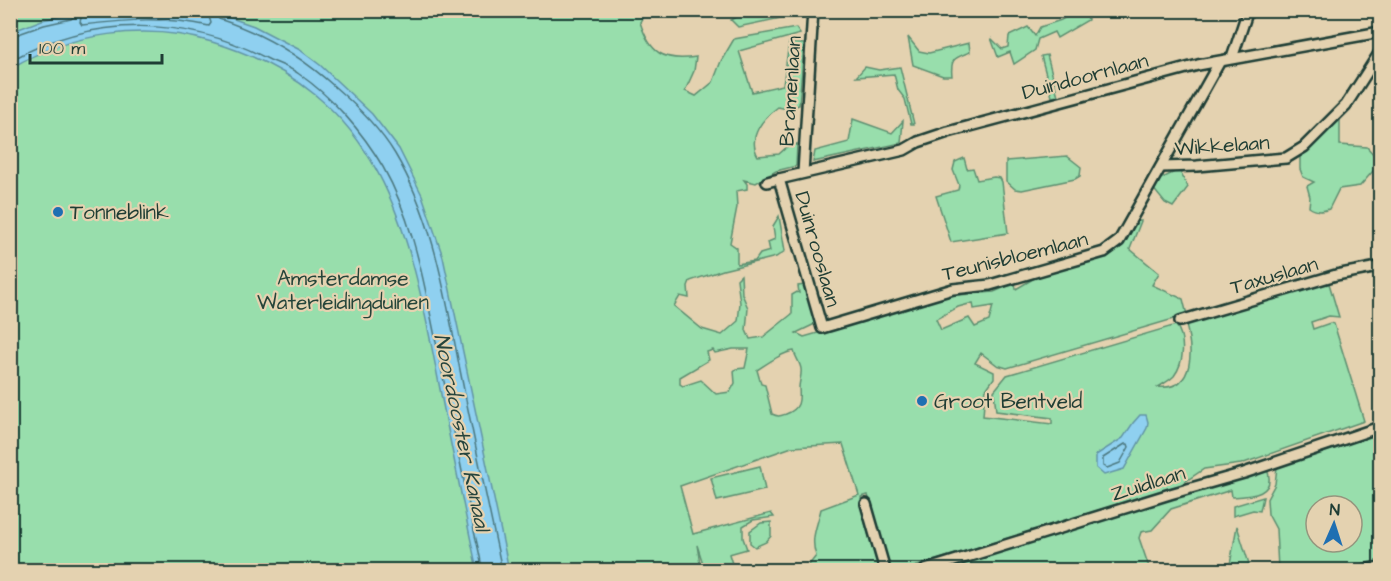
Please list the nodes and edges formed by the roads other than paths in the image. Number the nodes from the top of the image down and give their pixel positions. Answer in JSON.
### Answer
{"nodes":[{"id":1,"x":813,"y":10,"type":"edge"},
{"id":2,"x":1248,"y":10,"type":"edge"},
{"id":3,"x":1380,"y":32,"type":"edge"},
{"id":4,"x":1380,"y":52,"type":"edge"},
{"id":5,"x":1232,"y":58,"type":"junction"},
{"id":6,"x":1220,"y":61,"type":"junction"},
{"id":7,"x":1161,"y":167,"type":"junction"},
{"id":8,"x":803,"y":173,"type":"junction"},
{"id":9,"x":779,"y":179,"type":"junction"},
{"id":10,"x":767,"y":182,"type":"dead end"},
{"id":11,"x":1380,"y":269,"type":"edge"},
{"id":12,"x":1180,"y":321,"type":"dead end"},
{"id":13,"x":822,"y":328,"type":"joint"},
{"id":14,"x":1380,"y":427,"type":"edge"},
{"id":15,"x":866,"y":504,"type":"dead end"},
{"id":16,"x":1380,"y":567,"type":"edge"},
{"id":17,"x":885,"y":570,"type":"edge"},
{"id":18,"x":925,"y":570,"type":"edge"},
{"id":19,"x":1364,"y":570,"type":"edge"}],
"edges":[{"from":1,"to":8,"type":"street","name":"Bramenlaan"},
{"from":2,"to":5,"type":"street"},
{"from":3,"to":5,"type":"street","name":"Duindoornlaan"},
{"from":4,"to":7,"type":"street","name":"Wikkelaan"},
{"from":5,"to":6,"type":"street","name":"Duindoornlaan"},
{"from":6,"to":7,"type":"street","name":"Teunisbloemlaan"},
{"from":6,"to":8,"type":"street","name":"Duindoornlaan"},
{"from":7,"to":13,"type":"street","name":"Teunisbloemlaan"},
{"from":8,"to":9,"type":"street","name":"Duinrooslaan"},
{"from":9,"to":10,"type":"street","name":"Duinrooslaan"},
{"from":9,"to":13,"type":"street","name":"Duinrooslaan"},
{"from":11,"to":12,"type":"street","name":"Taxuslaan"},
{"from":14,"to":18,"type":"street","name":"Zuidlaan"},
{"from":15,"to":17,"type":"street"},
{"from":16,"to":19,"type":"street"}]}
